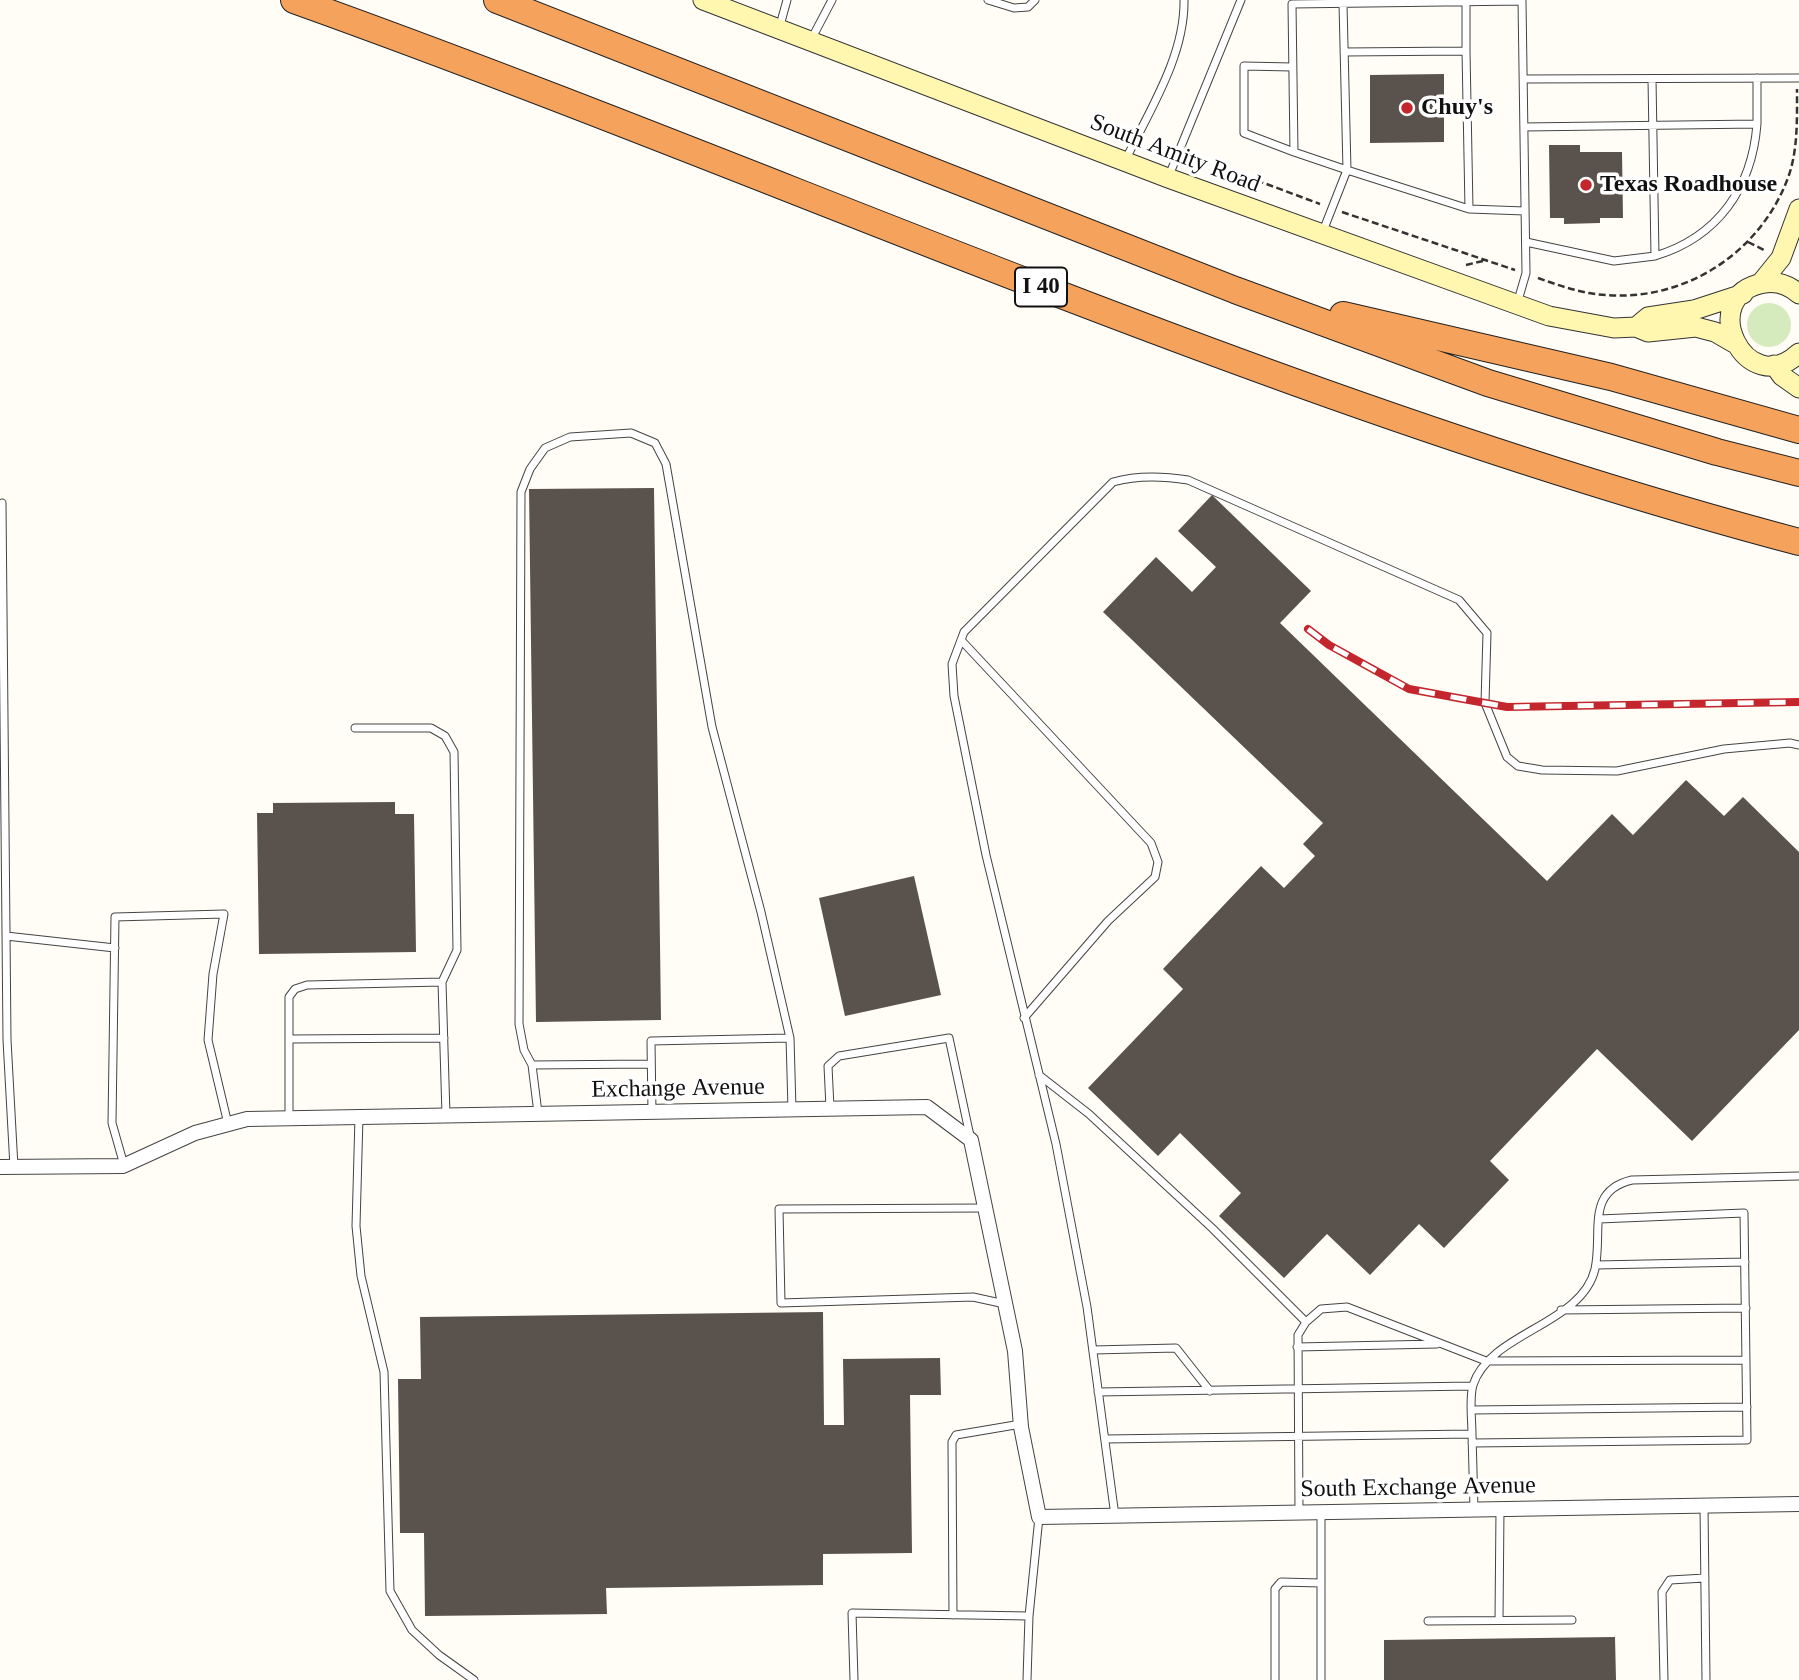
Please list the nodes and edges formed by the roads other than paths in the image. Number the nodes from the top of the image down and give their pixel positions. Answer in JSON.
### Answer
{"nodes":[{"id":1,"x":294,"y":0,"type":"edge"},
{"id":2,"x":496,"y":0,"type":"edge"},
{"id":3,"x":703,"y":0,"type":"edge"},
{"id":4,"x":787,"y":0,"type":"edge"},
{"id":5,"x":832,"y":0,"type":"edge"},
{"id":6,"x":988,"y":0,"type":"edge"},
{"id":7,"x":1035,"y":0,"type":"edge"},
{"id":8,"x":1184,"y":0,"type":"edge"},
{"id":9,"x":1241,"y":0,"type":"edge"},
{"id":10,"x":1466,"y":2,"type":"junction"},
{"id":11,"x":1343,"y":4,"type":"junction"},
{"id":12,"x":779,"y":30,"type":"junction"},
{"id":13,"x":810,"y":42,"type":"junction"},
{"id":14,"x":1466,"y":51,"type":"junction"},
{"id":15,"x":1344,"y":52,"type":"junction"},
{"id":16,"x":1292,"y":66,"type":"junction"},
{"id":17,"x":1757,"y":78,"type":"junction"},
{"id":18,"x":1799,"y":78,"type":"edge"},
{"id":19,"x":1524,"y":79,"type":"junction"},
{"id":20,"x":1652,"y":79,"type":"junction"},
{"id":21,"x":1758,"y":124,"type":"junction"},
{"id":22,"x":1653,"y":126,"type":"junction"},
{"id":23,"x":1524,"y":127,"type":"junction"},
{"id":24,"x":1294,"y":152,"type":"junction"},
{"id":25,"x":1125,"y":161,"type":"junction"},
{"id":26,"x":1347,"y":170,"type":"junction"},
{"id":27,"x":1168,"y":178,"type":"junction"},
{"id":28,"x":1469,"y":209,"type":"junction"},
{"id":29,"x":1799,"y":209,"type":"edge"},
{"id":30,"x":1525,"y":211,"type":"junction"},
{"id":31,"x":1322,"y":235,"type":"junction"},
{"id":32,"x":1526,"y":242,"type":"junction"},
{"id":33,"x":1655,"y":256,"type":"junction"},
{"id":34,"x":1751,"y":289,"type":"junction"},
{"id":35,"x":1235,"y":290,"type":"junction"},
{"id":36,"x":1799,"y":294,"type":"edge"},
{"id":37,"x":1517,"y":305,"type":"junction"},
{"id":38,"x":1636,"y":327,"type":"junction"},
{"id":39,"x":1734,"y":343,"type":"junction"},
{"id":40,"x":1799,"y":353,"type":"edge"},
{"id":41,"x":1774,"y":365,"type":"junction"},
{"id":42,"x":1799,"y":388,"type":"edge"},
{"id":43,"x":1799,"y":430,"type":"edge"},
{"id":44,"x":1799,"y":473,"type":"edge"},
{"id":45,"x":2,"y":503,"type":"edge"},
{"id":46,"x":1799,"y":542,"type":"edge"},
{"id":47,"x":961,"y":640,"type":"junction"},
{"id":48,"x":355,"y":728,"type":"dead end"},
{"id":49,"x":1799,"y":745,"type":"edge"},
{"id":50,"x":6,"y":936,"type":"junction"},
{"id":51,"x":115,"y":948,"type":"junction"},
{"id":52,"x":442,"y":982,"type":"junction"},
{"id":53,"x":1024,"y":1018,"type":"junction"},
{"id":54,"x":444,"y":1038,"type":"junction"},
{"id":55,"x":790,"y":1038,"type":"junction"},
{"id":56,"x":289,"y":1039,"type":"junction"},
{"id":57,"x":651,"y":1064,"type":"junction"},
{"id":58,"x":532,"y":1065,"type":"junction"},
{"id":59,"x":1038,"y":1074,"type":"junction"},
{"id":60,"x":830,"y":1109,"type":"junction"},
{"id":61,"x":792,"y":1110,"type":"junction"},
{"id":62,"x":652,"y":1112,"type":"junction"},
{"id":63,"x":538,"y":1114,"type":"junction"},
{"id":64,"x":446,"y":1116,"type":"junction"},
{"id":65,"x":359,"y":1117,"type":"junction"},
{"id":66,"x":289,"y":1119,"type":"junction"},
{"id":67,"x":228,"y":1124,"type":"junction"},
{"id":68,"x":971,"y":1140,"type":"junction"},
{"id":69,"x":124,"y":1166,"type":"junction"},
{"id":70,"x":7,"y":1167,"type":"edge"},
{"id":71,"x":1799,"y":1176,"type":"edge"},
{"id":72,"x":985,"y":1208,"type":"junction"},
{"id":73,"x":1599,"y":1219,"type":"junction"},
{"id":74,"x":1745,"y":1262,"type":"junction"},
{"id":75,"x":1595,"y":1265,"type":"junction"},
{"id":76,"x":1005,"y":1304,"type":"junction"},
{"id":77,"x":1746,"y":1308,"type":"junction"},
{"id":78,"x":1561,"y":1310,"type":"junction"},
{"id":79,"x":1306,"y":1322,"type":"junction"},
{"id":80,"x":1443,"y":1344,"type":"junction"},
{"id":81,"x":1297,"y":1348,"type":"junction"},
{"id":82,"x":1093,"y":1350,"type":"junction"},
{"id":83,"x":1746,"y":1360,"type":"junction"},
{"id":84,"x":1486,"y":1361,"type":"junction"},
{"id":85,"x":1472,"y":1386,"type":"junction"},
{"id":86,"x":1297,"y":1390,"type":"junction"},
{"id":87,"x":1210,"y":1391,"type":"junction"},
{"id":88,"x":1098,"y":1392,"type":"junction"},
{"id":89,"x":1747,"y":1407,"type":"junction"},
{"id":90,"x":1472,"y":1410,"type":"junction"},
{"id":91,"x":1021,"y":1424,"type":"junction"},
{"id":92,"x":1296,"y":1436,"type":"junction"},
{"id":93,"x":1472,"y":1438,"type":"junction"},
{"id":94,"x":1105,"y":1439,"type":"junction"},
{"id":95,"x":1799,"y":1504,"type":"edge"},
{"id":96,"x":1704,"y":1506,"type":"junction"},
{"id":97,"x":1474,"y":1509,"type":"junction"},
{"id":98,"x":1500,"y":1509,"type":"junction"},
{"id":99,"x":1321,"y":1512,"type":"junction"},
{"id":100,"x":1299,"y":1513,"type":"junction"},
{"id":101,"x":1115,"y":1516,"type":"junction"},
{"id":102,"x":1039,"y":1517,"type":"junction"},
{"id":103,"x":1705,"y":1578,"type":"junction"},
{"id":104,"x":1321,"y":1583,"type":"junction"},
{"id":105,"x":953,"y":1615,"type":"junction"},
{"id":106,"x":1029,"y":1616,"type":"junction"},
{"id":107,"x":1499,"y":1620,"type":"junction"},
{"id":108,"x":1572,"y":1620,"type":"dead end"},
{"id":109,"x":1428,"y":1621,"type":"dead end"},
{"id":110,"x":474,"y":1680,"type":"edge"},
{"id":111,"x":854,"y":1680,"type":"edge"},
{"id":112,"x":1027,"y":1680,"type":"edge"},
{"id":113,"x":1275,"y":1680,"type":"edge"},
{"id":114,"x":1321,"y":1680,"type":"edge"},
{"id":115,"x":1664,"y":1680,"type":"edge"},
{"id":116,"x":1706,"y":1680,"type":"edge"}],
"edges":[{"from":1,"to":46,"type":"highway","number":"I 40"},
{"from":2,"to":35,"type":"highway"},
{"from":3,"to":12,"type":"main road","name":"South Amity Road"},
{"from":4,"to":12,"type":"lane"},
{"from":5,"to":13,"type":"lane"},
{"from":6,"to":7,"type":"lane"},
{"from":8,"to":25,"type":"lane"},
{"from":9,"to":27,"type":"lane"},
{"from":10,"to":11,"type":"lane"},
{"from":10,"to":14,"type":"lane"},
{"from":10,"to":19,"type":"lane"},
{"from":11,"to":15,"type":"lane"},
{"from":11,"to":16,"type":"lane"},
{"from":12,"to":13,"type":"main road","name":"South Amity Road"},
{"from":13,"to":25,"type":"main road","name":"South Amity Road"},
{"from":14,"to":15,"type":"lane"},
{"from":14,"to":28,"type":"lane"},
{"from":15,"to":26,"type":"lane"},
{"from":16,"to":24,"type":"lane"},
{"from":16,"to":24,"type":"lane"},
{"from":17,"to":18,"type":"lane"},
{"from":17,"to":20,"type":"lane"},
{"from":17,"to":21,"type":"lane"},
{"from":19,"to":20,"type":"lane"},
{"from":19,"to":23,"type":"lane"},
{"from":20,"to":22,"type":"lane"},
{"from":21,"to":22,"type":"lane"},
{"from":21,"to":33,"type":"lane"},
{"from":22,"to":23,"type":"lane"},
{"from":22,"to":33,"type":"lane"},
{"from":23,"to":30,"type":"lane"},
{"from":24,"to":26,"type":"lane"},
{"from":25,"to":27,"type":"main road","name":"South Amity Road"},
{"from":26,"to":28,"type":"lane"},
{"from":26,"to":31,"type":"lane"},
{"from":27,"to":31,"type":"main road","name":"South Amity Road"},
{"from":28,"to":30,"type":"lane"},
{"from":29,"to":34,"type":"main road"},
{"from":30,"to":32,"type":"lane"},
{"from":31,"to":37,"type":"main road","name":"South Amity Road"},
{"from":32,"to":33,"type":"lane"},
{"from":32,"to":37,"type":"lane"},
{"from":34,"to":36,"type":"main road"},
{"from":34,"to":38,"type":"main road","name":"South Amity Road"},
{"from":34,"to":39,"type":"main road"},
{"from":35,"to":43,"type":"highway"},
{"from":35,"to":44,"type":"highway"},
{"from":37,"to":38,"type":"main road","name":"South Amity Road"},
{"from":38,"to":39,"type":"main road","name":"South Amity Road"},
{"from":39,"to":41,"type":"main road","name":"South Amity Road"},
{"from":40,"to":41,"type":"main road"},
{"from":41,"to":42,"type":"main road","name":"South Amity Road"},
{"from":45,"to":50,"type":"lane"},
{"from":47,"to":49,"type":"lane"},
{"from":47,"to":53,"type":"lane"},
{"from":47,"to":53,"type":"lane"},
{"from":48,"to":52,"type":"lane"},
{"from":50,"to":51,"type":"lane"},
{"from":50,"to":70,"type":"lane"},
{"from":51,"to":67,"type":"lane"},
{"from":51,"to":69,"type":"lane"},
{"from":52,"to":54,"type":"lane"},
{"from":52,"to":56,"type":"lane"},
{"from":53,"to":59,"type":"lane"},
{"from":54,"to":56,"type":"lane"},
{"from":54,"to":64,"type":"lane"},
{"from":55,"to":57,"type":"lane"},
{"from":55,"to":58,"type":"lane"},
{"from":55,"to":61,"type":"lane"},
{"from":56,"to":66,"type":"lane"},
{"from":57,"to":58,"type":"lane"},
{"from":57,"to":62,"type":"lane"},
{"from":58,"to":63,"type":"lane"},
{"from":59,"to":79,"type":"lane"},
{"from":59,"to":82,"type":"lane"},
{"from":60,"to":61,"type":"street","name":"Exchange Avenue"},
{"from":60,"to":68,"type":"street","name":"Exchange Avenue"},
{"from":60,"to":68,"type":"lane"},
{"from":61,"to":62,"type":"street","name":"Exchange Avenue"},
{"from":62,"to":63,"type":"street","name":"Exchange Avenue"},
{"from":63,"to":64,"type":"street","name":"Exchange Avenue"},
{"from":64,"to":65,"type":"street","name":"Exchange Avenue"},
{"from":65,"to":66,"type":"street","name":"Exchange Avenue"},
{"from":65,"to":110,"type":"lane"},
{"from":66,"to":67,"type":"street","name":"Exchange Avenue"},
{"from":67,"to":69,"type":"street","name":"Exchange Avenue"},
{"from":68,"to":72,"type":"street"},
{"from":69,"to":70,"type":"street","name":"Exchange Avenue"},
{"from":71,"to":73,"type":"lane"},
{"from":72,"to":76,"type":"street"},
{"from":72,"to":76,"type":"lane"},
{"from":73,"to":74,"type":"lane"},
{"from":73,"to":75,"type":"lane"},
{"from":74,"to":75,"type":"lane"},
{"from":74,"to":77,"type":"lane"},
{"from":75,"to":78,"type":"lane"},
{"from":76,"to":91,"type":"street"},
{"from":77,"to":78,"type":"lane"},
{"from":77,"to":83,"type":"lane"},
{"from":78,"to":84,"type":"lane"},
{"from":79,"to":80,"type":"lane"},
{"from":79,"to":81,"type":"lane"},
{"from":80,"to":81,"type":"lane"},
{"from":80,"to":84,"type":"lane"},
{"from":81,"to":86,"type":"lane"},
{"from":82,"to":87,"type":"lane"},
{"from":82,"to":88,"type":"lane"},
{"from":83,"to":84,"type":"lane"},
{"from":83,"to":89,"type":"lane"},
{"from":84,"to":85,"type":"lane"},
{"from":85,"to":86,"type":"lane"},
{"from":85,"to":90,"type":"lane"},
{"from":86,"to":87,"type":"lane"},
{"from":86,"to":92,"type":"lane"},
{"from":87,"to":88,"type":"lane"},
{"from":88,"to":94,"type":"lane"},
{"from":89,"to":90,"type":"lane"},
{"from":89,"to":93,"type":"lane"},
{"from":90,"to":93,"type":"lane"},
{"from":91,"to":102,"type":"street"},
{"from":91,"to":105,"type":"lane"},
{"from":92,"to":93,"type":"lane"},
{"from":92,"to":94,"type":"lane"},
{"from":92,"to":100,"type":"lane"},
{"from":93,"to":97,"type":"lane"},
{"from":94,"to":101,"type":"lane"},
{"from":95,"to":96,"type":"street","name":"South Exchange Avenue"},
{"from":96,"to":98,"type":"street","name":"South Exchange Avenue"},
{"from":96,"to":103,"type":"lane"},
{"from":97,"to":98,"type":"street","name":"South Exchange Avenue"},
{"from":97,"to":99,"type":"street","name":"South Exchange Avenue"},
{"from":98,"to":107,"type":"lane"},
{"from":99,"to":100,"type":"street","name":"South Exchange Avenue"},
{"from":99,"to":104,"type":"lane"},
{"from":100,"to":101,"type":"street","name":"South Exchange Avenue"},
{"from":101,"to":102,"type":"street","name":"South Exchange Avenue"},
{"from":102,"to":106,"type":"lane"},
{"from":103,"to":115,"type":"lane"},
{"from":103,"to":116,"type":"lane"},
{"from":104,"to":113,"type":"lane"},
{"from":104,"to":114,"type":"lane"},
{"from":105,"to":106,"type":"lane"},
{"from":105,"to":111,"type":"lane"},
{"from":106,"to":112,"type":"lane"},
{"from":107,"to":108,"type":"lane"},
{"from":107,"to":109,"type":"lane"}]}
